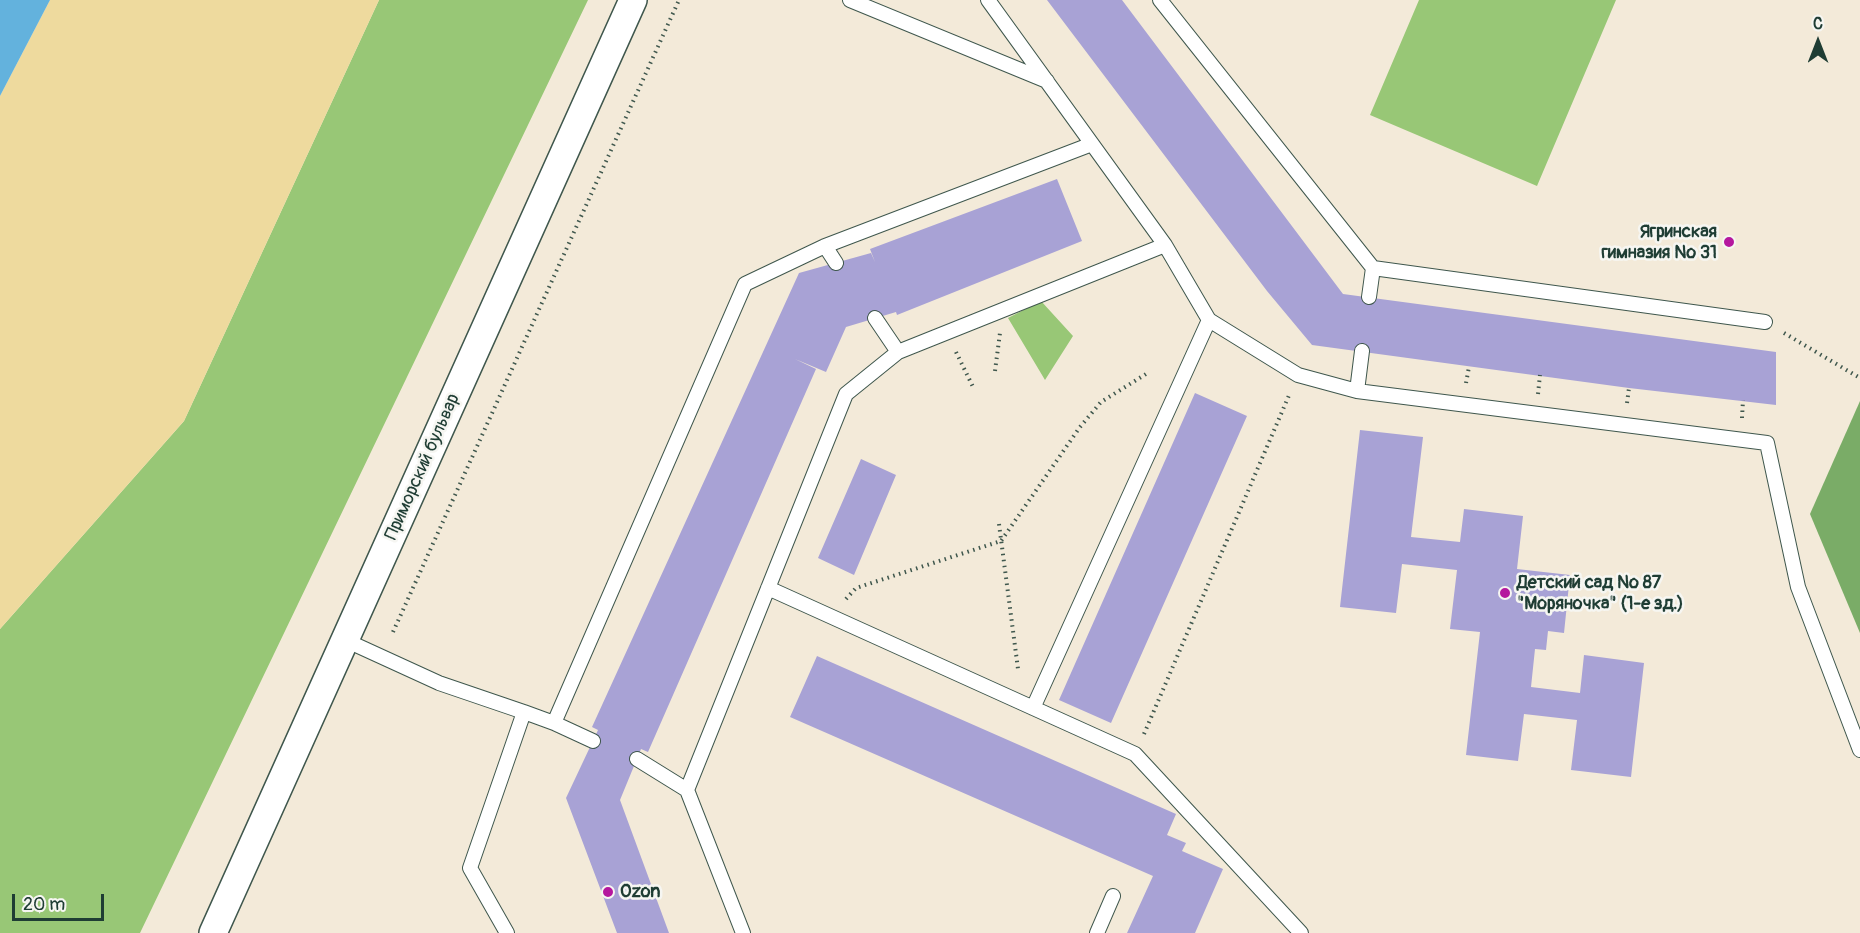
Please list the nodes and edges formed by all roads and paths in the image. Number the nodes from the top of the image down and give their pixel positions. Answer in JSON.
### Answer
{"nodes":[{"id":1,"x":633,"y":0,"type":"edge"},
{"id":2,"x":679,"y":0,"type":"edge"},
{"id":3,"x":850,"y":0,"type":"edge"},
{"id":4,"x":988,"y":0,"type":"edge"},
{"id":5,"x":1160,"y":0,"type":"edge"},
{"id":6,"x":1047,"y":81,"type":"junction"},
{"id":7,"x":1092,"y":144,"type":"junction"},
{"id":8,"x":1166,"y":245,"type":"junction"},
{"id":9,"x":825,"y":246,"type":"junction"},
{"id":10,"x":836,"y":263,"type":"dead end"},
{"id":11,"x":1373,"y":268,"type":"junction"},
{"id":12,"x":1369,"y":297,"type":"dead end"},
{"id":13,"x":1003,"y":310,"type":"junction"},
{"id":14,"x":875,"y":318,"type":"dead end"},
{"id":15,"x":1209,"y":320,"type":"junction"},
{"id":16,"x":1766,"y":322,"type":"joint"},
{"id":17,"x":946,"y":332,"type":"junction"},
{"id":18,"x":1362,"y":351,"type":"dead end"},
{"id":19,"x":898,"y":352,"type":"junction"},
{"id":20,"x":995,"y":371,"type":"dead end"},
{"id":21,"x":1146,"y":374,"type":"dead end"},
{"id":22,"x":1298,"y":375,"type":"junction"},
{"id":23,"x":1860,"y":378,"type":"edge"},
{"id":24,"x":974,"y":389,"type":"dead end"},
{"id":25,"x":1356,"y":391,"type":"junction"},
{"id":26,"x":999,"y":524,"type":"dead end"},
{"id":27,"x":1001,"y":541,"type":"junction"},
{"id":28,"x":768,"y":588,"type":"junction"},
{"id":29,"x":831,"y":617,"type":"junction"},
{"id":30,"x":393,"y":632,"type":"dead end"},
{"id":31,"x":345,"y":640,"type":"junction"},
{"id":32,"x":1018,"y":669,"type":"dead end"},
{"id":33,"x":1033,"y":708,"type":"junction"},
{"id":34,"x":524,"y":712,"type":"junction"},
{"id":35,"x":554,"y":723,"type":"junction"},
{"id":36,"x":593,"y":741,"type":"dead end"},
{"id":37,"x":1860,"y":750,"type":"edge"},
{"id":38,"x":1135,"y":754,"type":"junction"},
{"id":39,"x":637,"y":759,"type":"dead end"},
{"id":40,"x":687,"y":790,"type":"junction"},
{"id":41,"x":1113,"y":896,"type":"dead end"},
{"id":42,"x":213,"y":933,"type":"edge"},
{"id":43,"x":507,"y":933,"type":"edge"},
{"id":44,"x":743,"y":933,"type":"edge"},
{"id":45,"x":1097,"y":933,"type":"edge"},
{"id":46,"x":1301,"y":933,"type":"edge"}],
"edges":[{"from":1,"to":31,"type":"street","name":"Приморский бульвар"},
{"from":2,"to":30,"type":"path"},
{"from":3,"to":6,"type":"lane"},
{"from":4,"to":6,"type":"lane"},
{"from":5,"to":11,"type":"lane"},
{"from":6,"to":7,"type":"lane"},
{"from":7,"to":8,"type":"lane"},
{"from":7,"to":9,"type":"lane"},
{"from":8,"to":13,"type":"lane"},
{"from":8,"to":15,"type":"lane"},
{"from":9,"to":10,"type":"lane"},
{"from":9,"to":35,"type":"lane"},
{"from":11,"to":12,"type":"lane"},
{"from":11,"to":16,"type":"lane"},
{"from":13,"to":17,"type":"lane"},
{"from":13,"to":20,"type":"path"},
{"from":14,"to":19,"type":"lane"},
{"from":15,"to":22,"type":"lane"},
{"from":15,"to":33,"type":"lane"},
{"from":16,"to":23,"type":"path"},
{"from":17,"to":19,"type":"lane"},
{"from":17,"to":24,"type":"path"},
{"from":18,"to":25,"type":"lane"},
{"from":19,"to":28,"type":"lane"},
{"from":21,"to":27,"type":"path"},
{"from":22,"to":25,"type":"lane"},
{"from":22,"to":38,"type":"path"},
{"from":25,"to":37,"type":"lane"},
{"from":26,"to":27,"type":"path"},
{"from":27,"to":29,"type":"path"},
{"from":27,"to":32,"type":"path"},
{"from":28,"to":29,"type":"lane"},
{"from":28,"to":40,"type":"lane"},
{"from":29,"to":33,"type":"lane"},
{"from":31,"to":34,"type":"lane"},
{"from":31,"to":42,"type":"street","name":"Приморский бульвар"},
{"from":33,"to":38,"type":"lane"},
{"from":34,"to":35,"type":"lane"},
{"from":34,"to":43,"type":"lane"},
{"from":35,"to":36,"type":"lane"},
{"from":38,"to":46,"type":"lane"},
{"from":39,"to":40,"type":"lane"},
{"from":40,"to":44,"type":"lane"},
{"from":41,"to":45,"type":"lane"}]}
